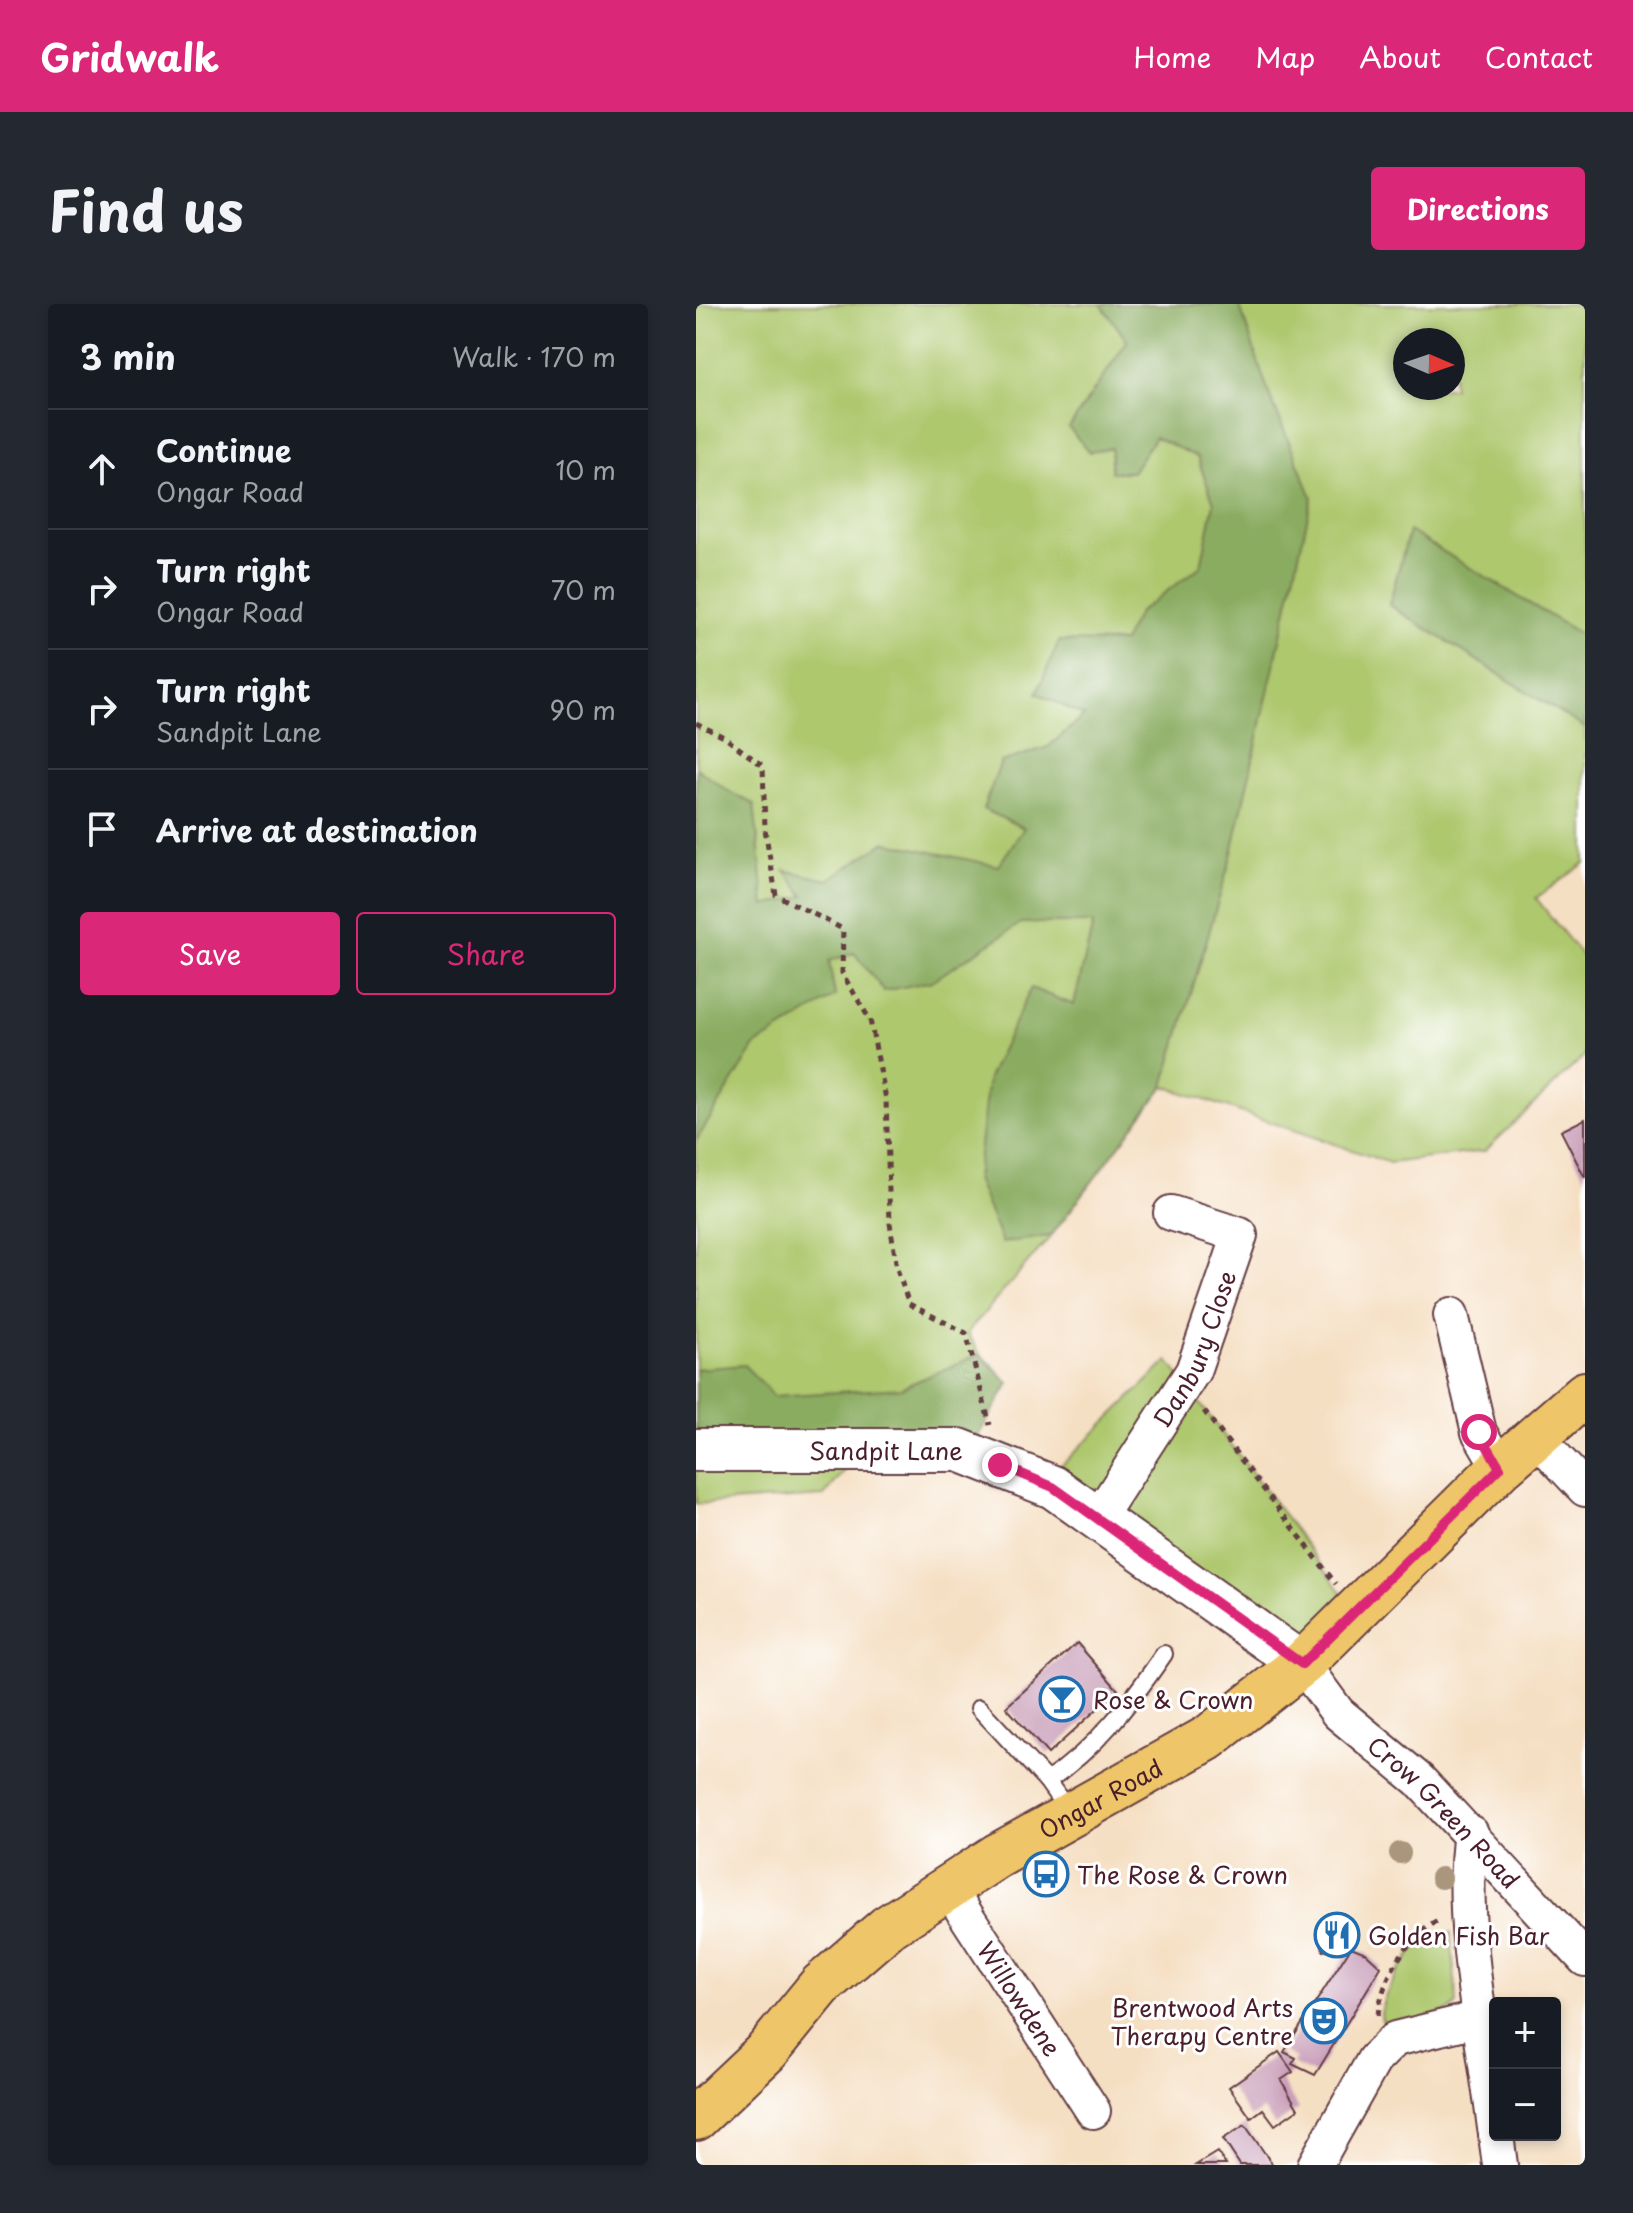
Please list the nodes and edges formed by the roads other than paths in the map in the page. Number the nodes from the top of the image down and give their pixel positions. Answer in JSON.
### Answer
{"nodes":[{"id":1,"x":1171,"y":1213,"type":"dead end"},
{"id":2,"x":1451,"y":1315,"type":"dead end"},
{"id":3,"x":1585,"y":1394,"type":"edge"},
{"id":4,"x":1535,"y":1436,"type":"junction"},
{"id":5,"x":696,"y":1450,"type":"edge"},
{"id":6,"x":1500,"y":1468,"type":"junction"},
{"id":7,"x":1585,"y":1489,"type":"edge"},
{"id":8,"x":1098,"y":1518,"type":"junction"},
{"id":9,"x":1164,"y":1654,"type":"dead end"},
{"id":10,"x":1302,"y":1664,"type":"junction"},
{"id":11,"x":979,"y":1708,"type":"dead end"},
{"id":12,"x":1047,"y":1781,"type":"junction"},
{"id":13,"x":1072,"y":1816,"type":"junction"},
{"id":14,"x":1471,"y":1833,"type":"junction"},
{"id":15,"x":947,"y":1886,"type":"junction"},
{"id":16,"x":1585,"y":1959,"type":"edge"},
{"id":17,"x":1481,"y":2018,"type":"junction"},
{"id":18,"x":1489,"y":2081,"type":"edge"},
{"id":19,"x":1093,"y":2111,"type":"dead end"},
{"id":20,"x":696,"y":2118,"type":"edge"},
{"id":21,"x":1497,"y":2141,"type":"edge"},
{"id":22,"x":1315,"y":2165,"type":"edge"},
{"id":23,"x":1500,"y":2165,"type":"edge"}],
"edges":[{"from":1,"to":8,"type":"street","name":"Danbury Close"},
{"from":2,"to":6,"type":"street"},
{"from":3,"to":4,"type":"main road","name":"Ongar Road"},
{"from":4,"to":6,"type":"main road","name":"Ongar Road"},
{"from":4,"to":7,"type":"street"},
{"from":5,"to":8,"type":"street","name":"Sandpit Lane"},
{"from":6,"to":10,"type":"main road","name":"Ongar Road"},
{"from":8,"to":10,"type":"street","name":"Sandpit Lane"},
{"from":9,"to":12,"type":"lane"},
{"from":10,"to":13,"type":"main road","name":"Ongar Road"},
{"from":10,"to":14,"type":"street","name":"Crow Green Road"},
{"from":11,"to":12,"type":"lane"},
{"from":12,"to":13,"type":"lane"},
{"from":13,"to":15,"type":"main road","name":"Ongar Road"},
{"from":14,"to":16,"type":"street","name":"Crow Green Road"},
{"from":14,"to":17,"type":"street"},
{"from":15,"to":19,"type":"street","name":"Willowdene"},
{"from":15,"to":20,"type":"main road","name":"Ongar Road"},
{"from":17,"to":18,"type":"street"},
{"from":17,"to":22,"type":"street"},
{"from":21,"to":23,"type":"street"}]}
